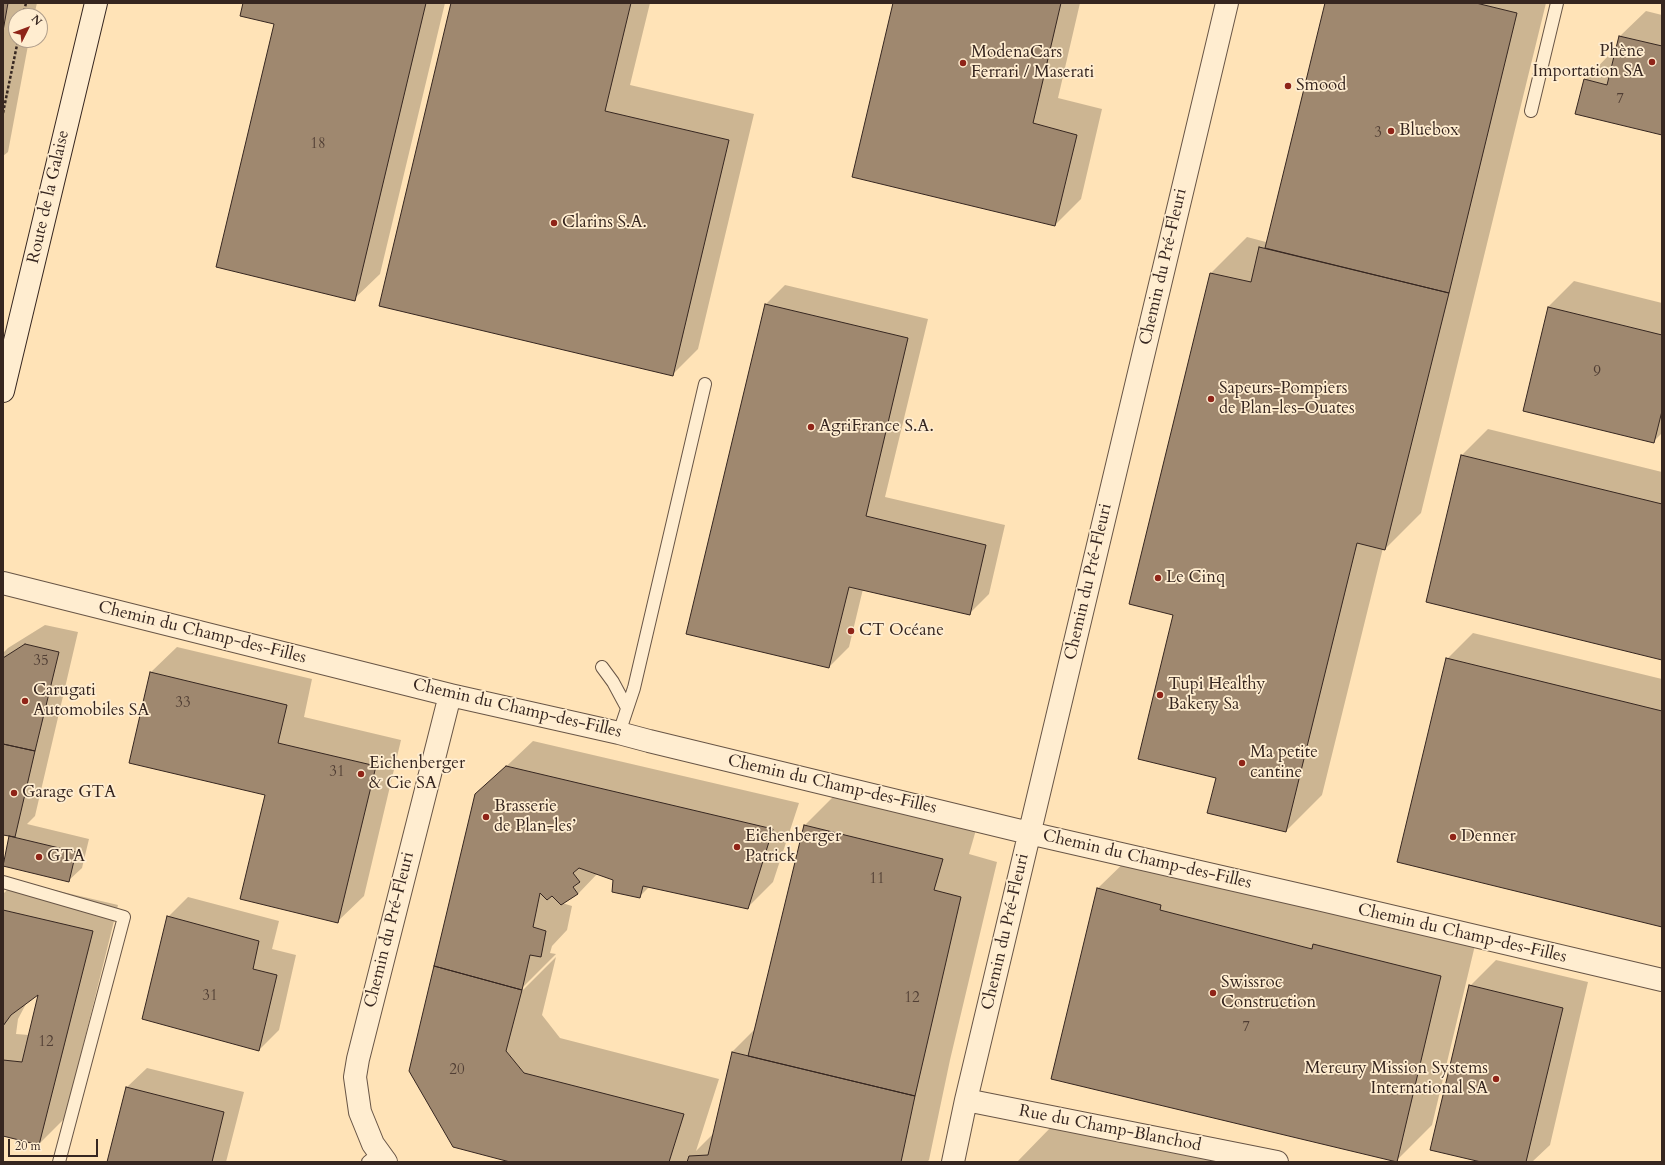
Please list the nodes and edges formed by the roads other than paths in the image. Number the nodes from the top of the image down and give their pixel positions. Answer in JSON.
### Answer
{"nodes":[{"id":1,"x":96,"y":3,"type":"edge"},
{"id":2,"x":1228,"y":3,"type":"edge"},
{"id":3,"x":1557,"y":3,"type":"edge"},
{"id":4,"x":1531,"y":110,"type":"dead end"},
{"id":5,"x":704,"y":384,"type":"dead end"},
{"id":6,"x":3,"y":392,"type":"edge"},
{"id":7,"x":3,"y":583,"type":"edge"},
{"id":8,"x":602,"y":667,"type":"dead end"},
{"id":9,"x":450,"y":695,"type":"junction"},
{"id":10,"x":627,"y":708,"type":"junction"},
{"id":11,"x":619,"y":732,"type":"junction"},
{"id":12,"x":1029,"y":833,"type":"junction"},
{"id":13,"x":3,"y":882,"type":"edge"},
{"id":14,"x":1662,"y":980,"type":"edge"},
{"id":15,"x":966,"y":1100,"type":"junction"},
{"id":16,"x":378,"y":1159,"type":"edge"},
{"id":17,"x":59,"y":1162,"type":"edge"},
{"id":18,"x":953,"y":1162,"type":"edge"},
{"id":19,"x":1277,"y":1162,"type":"edge"}],
"edges":[{"from":1,"to":6,"type":"street","name":"Route de la Galaise"},
{"from":2,"to":12,"type":"street","name":"Chemin du Pré-Fleuri"},
{"from":3,"to":4,"type":"lane"},
{"from":5,"to":10,"type":"lane"},
{"from":7,"to":9,"type":"street","name":"Chemin du Champ-des-Filles"},
{"from":8,"to":10,"type":"lane"},
{"from":9,"to":11,"type":"street","name":"Chemin du Champ-des-Filles"},
{"from":9,"to":16,"type":"street","name":"Chemin du Pré-Fleuri"},
{"from":10,"to":11,"type":"lane"},
{"from":11,"to":12,"type":"street","name":"Chemin du Champ-des-Filles"},
{"from":12,"to":14,"type":"street","name":"Chemin du Champ-des-Filles"},
{"from":12,"to":15,"type":"street","name":"Chemin du Pré-Fleuri"},
{"from":13,"to":17,"type":"lane"},
{"from":15,"to":18,"type":"street","name":"Chemin du Pré-Fleuri"},
{"from":15,"to":19,"type":"street","name":"Rue du Champ-Blanchod"}]}
